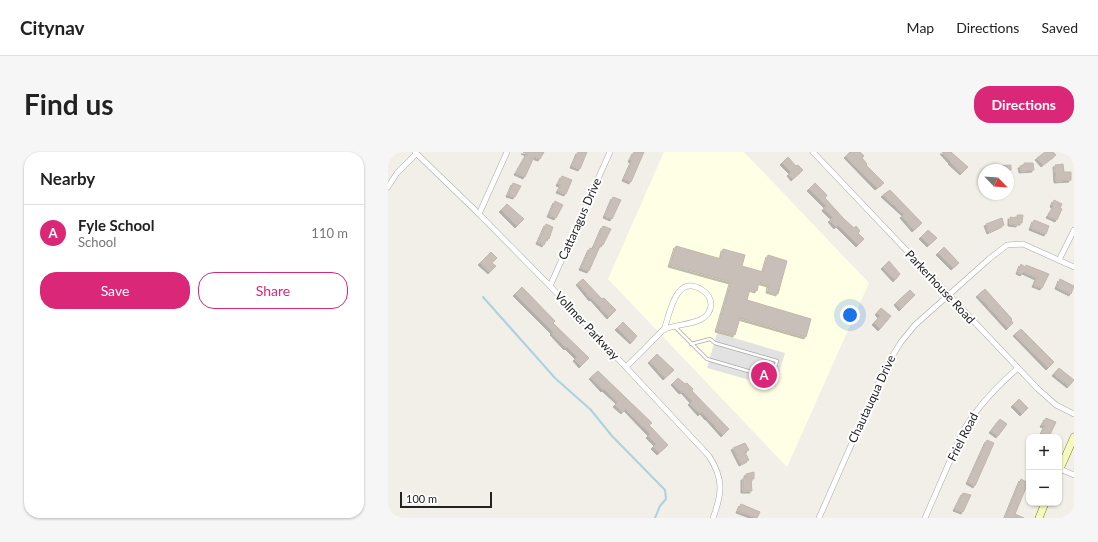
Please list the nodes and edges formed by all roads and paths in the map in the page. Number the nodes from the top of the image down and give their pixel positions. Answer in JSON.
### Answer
{"nodes":[{"id":1,"x":507,"y":152,"type":"edge"},
{"id":2,"x":610,"y":152,"type":"edge"},
{"id":3,"x":813,"y":152,"type":"edge"},
{"id":4,"x":416,"y":153,"type":"edge"},
{"id":5,"x":388,"y":187,"type":"edge"},
{"id":6,"x":479,"y":214,"type":"junction"},
{"id":7,"x":1074,"y":230,"type":"edge"},
{"id":8,"x":1059,"y":260,"type":"junction"},
{"id":9,"x":1074,"y":267,"type":"edge"},
{"id":10,"x":550,"y":286,"type":"junction"},
{"id":11,"x":948,"y":295,"type":"junction"},
{"id":12,"x":675,"y":327,"type":"junction"},
{"id":13,"x":664,"y":330,"type":"junction"},
{"id":14,"x":691,"y":344,"type":"junction"},
{"id":15,"x":626,"y":367,"type":"junction"},
{"id":16,"x":1018,"y":368,"type":"junction"},
{"id":17,"x":1074,"y":414,"type":"edge"},
{"id":18,"x":1074,"y":437,"type":"edge"},
{"id":19,"x":1062,"y":465,"type":"edge"},
{"id":20,"x":1062,"y":471,"type":"edge"},
{"id":21,"x":1074,"y":475,"type":"edge"},
{"id":22,"x":1044,"y":506,"type":"edge"},
{"id":23,"x":713,"y":518,"type":"edge"},
{"id":24,"x":819,"y":518,"type":"edge"},
{"id":25,"x":925,"y":518,"type":"edge"},
{"id":26,"x":1038,"y":518,"type":"edge"}],
"edges":[{"from":1,"to":6,"type":"street"},
{"from":2,"to":10,"type":"street","name":"Cattaragus Drive"},
{"from":3,"to":11,"type":"street","name":"Parkerhouse Road"},
{"from":4,"to":5,"type":"street"},
{"from":4,"to":6,"type":"street","name":"Vollmer Parkway"},
{"from":6,"to":10,"type":"street","name":"Vollmer Parkway"},
{"from":7,"to":8,"type":"street"},
{"from":8,"to":9,"type":"street","name":"Chautauqua Drive"},
{"from":8,"to":11,"type":"street","name":"Chautauqua Drive"},
{"from":10,"to":15,"type":"street","name":"Vollmer Parkway"},
{"from":11,"to":16,"type":"street","name":"Parkerhouse Road"},
{"from":11,"to":24,"type":"street","name":"Chautauqua Drive"},
{"from":12,"to":13,"type":"street"},
{"from":12,"to":13,"type":"street"},
{"from":12,"to":14,"type":"lane"},
{"from":13,"to":15,"type":"street"},
{"from":14,"to":14,"type":"lane"},
{"from":15,"to":23,"type":"street","name":"Vollmer Parkway"},
{"from":16,"to":17,"type":"street","name":"Parkerhouse Road"},
{"from":16,"to":25,"type":"street","name":"Friel Road"},
{"from":18,"to":19,"type":"street"},
{"from":20,"to":21,"type":"street"},
{"from":22,"to":26,"type":"street"}]}
